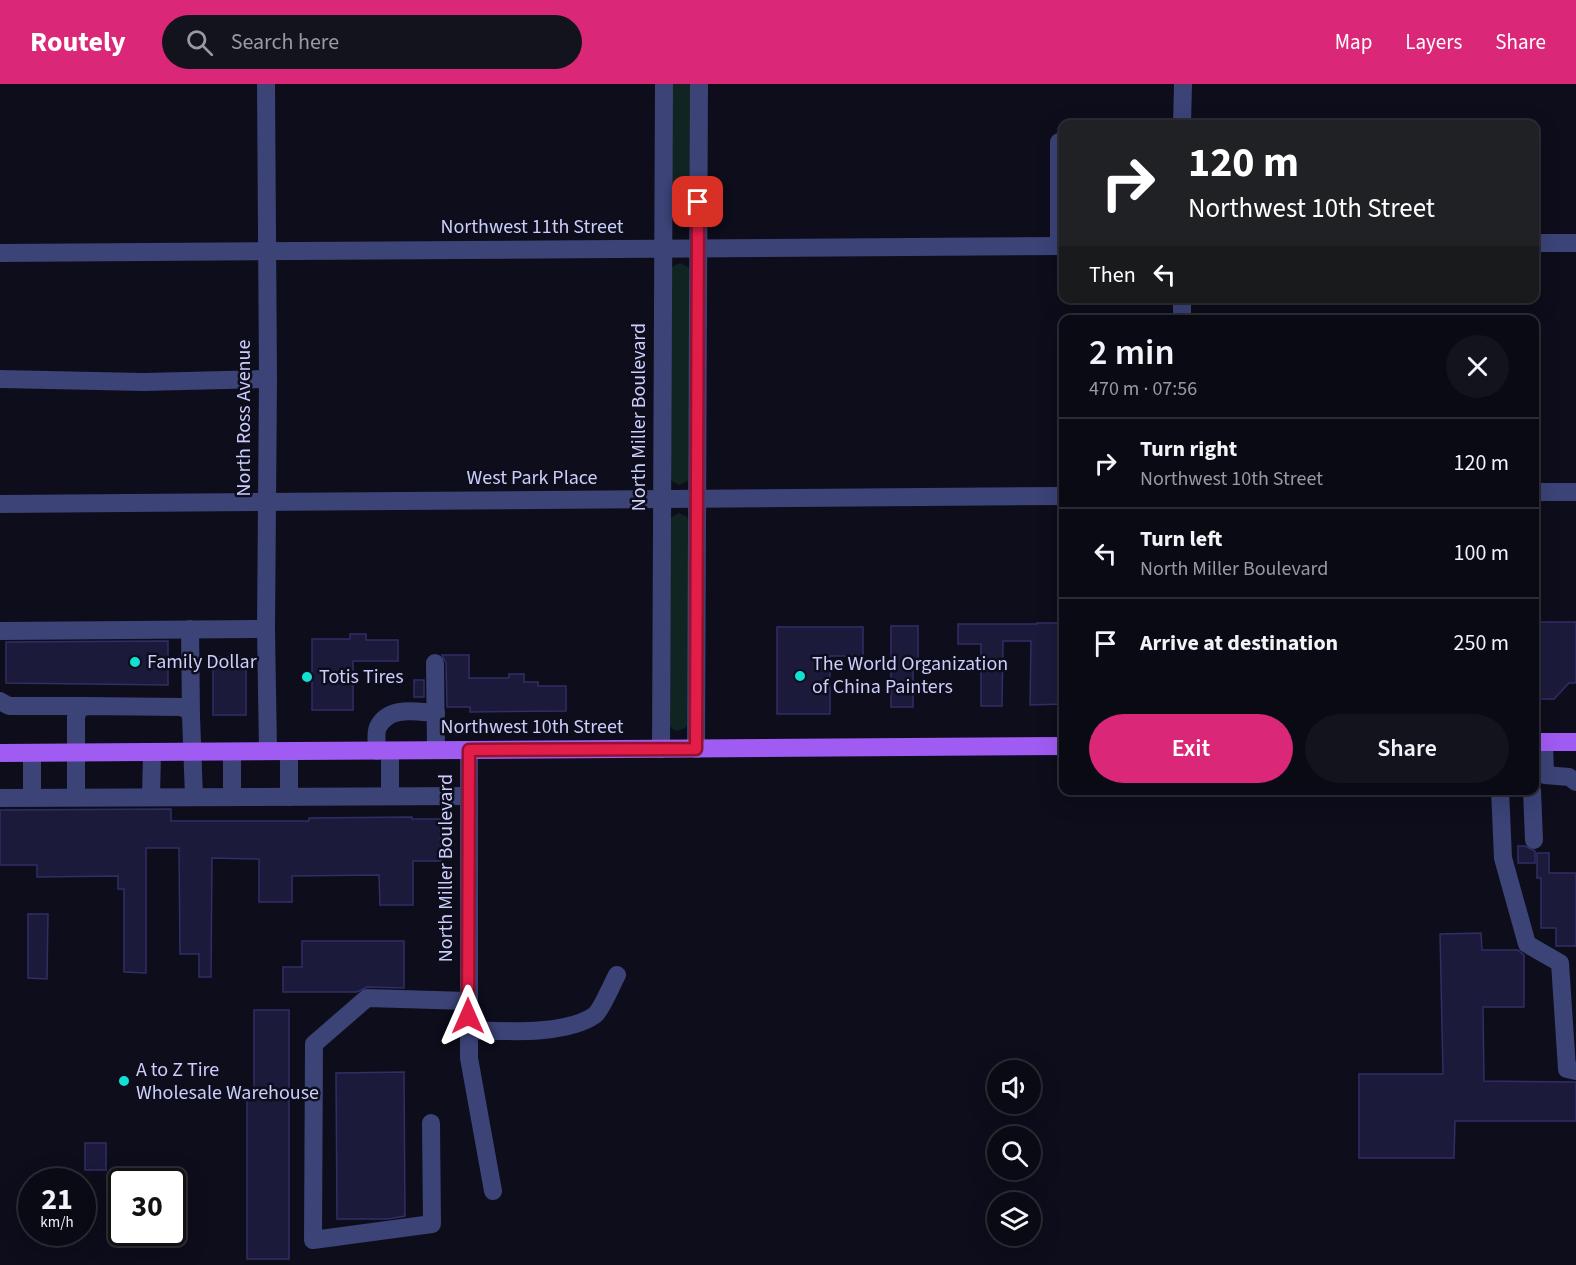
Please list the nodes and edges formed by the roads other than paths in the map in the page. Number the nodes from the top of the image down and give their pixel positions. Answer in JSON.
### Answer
{"nodes":[{"id":1,"x":266,"y":84,"type":"edge"},
{"id":2,"x":664,"y":84,"type":"edge"},
{"id":3,"x":699,"y":84,"type":"edge"},
{"id":4,"x":1183,"y":84,"type":"edge"},
{"id":5,"x":1182,"y":120,"type":"edge"},
{"id":6,"x":1539,"y":243,"type":"edge"},
{"id":7,"x":1576,"y":243,"type":"edge"},
{"id":8,"x":1059,"y":246,"type":"edge"},
{"id":9,"x":663,"y":249,"type":"junction"},
{"id":10,"x":698,"y":249,"type":"junction"},
{"id":11,"x":267,"y":250,"type":"junction"},
{"id":12,"x":0,"y":253,"type":"edge"},
{"id":13,"x":268,"y":379,"type":"junction"},
{"id":14,"x":0,"y":380,"type":"edge"},
{"id":15,"x":1539,"y":492,"type":"edge"},
{"id":16,"x":1576,"y":492,"type":"edge"},
{"id":17,"x":1059,"y":496,"type":"edge"},
{"id":18,"x":697,"y":499,"type":"junction"},
{"id":19,"x":662,"y":500,"type":"junction"},
{"id":20,"x":266,"y":502,"type":"junction"},
{"id":21,"x":0,"y":504,"type":"edge"},
{"id":22,"x":266,"y":628,"type":"junction"},
{"id":23,"x":190,"y":629,"type":"junction"},
{"id":24,"x":0,"y":631,"type":"edge"},
{"id":25,"x":435,"y":663,"type":"dead end"},
{"id":26,"x":0,"y":701,"type":"edge"},
{"id":27,"x":86,"y":706,"type":"junction"},
{"id":28,"x":436,"y":713,"type":"junction"},
{"id":29,"x":191,"y":716,"type":"junction"},
{"id":30,"x":1539,"y":742,"type":"edge"},
{"id":31,"x":1576,"y":742,"type":"edge"},
{"id":32,"x":1059,"y":746,"type":"edge"},
{"id":33,"x":661,"y":749,"type":"junction"},
{"id":34,"x":696,"y":749,"type":"junction"},
{"id":35,"x":436,"y":750,"type":"junction"},
{"id":36,"x":469,"y":750,"type":"junction"},
{"id":37,"x":268,"y":751,"type":"junction"},
{"id":38,"x":289,"y":751,"type":"junction"},
{"id":39,"x":383,"y":751,"type":"junction"},
{"id":40,"x":193,"y":752,"type":"junction"},
{"id":41,"x":232,"y":752,"type":"junction"},
{"id":42,"x":0,"y":753,"type":"edge"},
{"id":43,"x":32,"y":753,"type":"junction"},
{"id":44,"x":76,"y":753,"type":"junction"},
{"id":45,"x":152,"y":753,"type":"junction"},
{"id":46,"x":1540,"y":777,"type":"edge"},
{"id":47,"x":1576,"y":782,"type":"edge"},
{"id":48,"x":1500,"y":795,"type":"edge"},
{"id":49,"x":1532,"y":795,"type":"edge"},
{"id":50,"x":390,"y":796,"type":"junction"},
{"id":51,"x":469,"y":796,"type":"junction"},
{"id":52,"x":32,"y":797,"type":"junction"},
{"id":53,"x":76,"y":797,"type":"junction"},
{"id":54,"x":151,"y":797,"type":"junction"},
{"id":55,"x":194,"y":797,"type":"junction"},
{"id":56,"x":232,"y":797,"type":"junction"},
{"id":57,"x":289,"y":797,"type":"junction"},
{"id":58,"x":0,"y":798,"type":"edge"},
{"id":59,"x":1534,"y":840,"type":"dead end"},
{"id":60,"x":617,"y":975,"type":"dead end"},
{"id":61,"x":468,"y":1001,"type":"junction"},
{"id":62,"x":468,"y":1030,"type":"junction"},
{"id":63,"x":1576,"y":1071,"type":"edge"},
{"id":64,"x":431,"y":1123,"type":"dead end"},
{"id":65,"x":493,"y":1191,"type":"dead end"}],
"edges":[{"from":1,"to":11,"type":"street","name":"North Ross Avenue"},
{"from":2,"to":9,"type":"street","name":"North Miller Boulevard"},
{"from":3,"to":10,"type":"street"},
{"from":4,"to":5,"type":"street"},
{"from":6,"to":7,"type":"street"},
{"from":8,"to":10,"type":"street","name":"Northwest 11th Street"},
{"from":9,"to":10,"type":"street","name":"Northwest 11th Street"},
{"from":9,"to":11,"type":"street","name":"Northwest 11th Street"},
{"from":9,"to":19,"type":"street","name":"North Miller Boulevard"},
{"from":10,"to":18,"type":"street"},
{"from":11,"to":12,"type":"street","name":"Northwest 11th Street"},
{"from":11,"to":13,"type":"street","name":"North Ross Avenue"},
{"from":13,"to":14,"type":"street"},
{"from":13,"to":20,"type":"street","name":"North Ross Avenue"},
{"from":15,"to":16,"type":"street"},
{"from":17,"to":18,"type":"street","name":"West Park Place"},
{"from":18,"to":19,"type":"street","name":"West Park Place"},
{"from":18,"to":34,"type":"street"},
{"from":19,"to":20,"type":"street","name":"West Park Place"},
{"from":19,"to":33,"type":"street","name":"North Miller Boulevard"},
{"from":20,"to":21,"type":"street","name":"West Park Place"},
{"from":20,"to":22,"type":"street","name":"North Ross Avenue"},
{"from":22,"to":23,"type":"street"},
{"from":22,"to":37,"type":"street","name":"North Ross Avenue"},
{"from":23,"to":24,"type":"street"},
{"from":23,"to":29,"type":"street"},
{"from":25,"to":28,"type":"street"},
{"from":26,"to":27,"type":"street"},
{"from":27,"to":29,"type":"street"},
{"from":27,"to":44,"type":"street"},
{"from":28,"to":35,"type":"street"},
{"from":28,"to":39,"type":"street"},
{"from":29,"to":40,"type":"street"},
{"from":30,"to":31,"type":"main road"},
{"from":30,"to":46,"type":"street"},
{"from":32,"to":34,"type":"main road","name":"Northwest 10th Street"},
{"from":33,"to":34,"type":"main road","name":"Northwest 10th Street"},
{"from":33,"to":36,"type":"main road","name":"Northwest 10th Street"},
{"from":35,"to":36,"type":"main road","name":"Northwest 10th Street"},
{"from":35,"to":39,"type":"main road","name":"Northwest 10th Street"},
{"from":36,"to":51,"type":"street","name":"North Miller Boulevard"},
{"from":37,"to":38,"type":"main road","name":"Northwest 10th Street"},
{"from":37,"to":41,"type":"main road","name":"Northwest 10th Street"},
{"from":38,"to":39,"type":"main road","name":"Northwest 10th Street"},
{"from":38,"to":57,"type":"street"},
{"from":39,"to":50,"type":"street"},
{"from":40,"to":41,"type":"main road","name":"Northwest 10th Street"},
{"from":40,"to":45,"type":"main road","name":"Northwest 10th Street"},
{"from":40,"to":55,"type":"street"},
{"from":41,"to":56,"type":"street"},
{"from":42,"to":43,"type":"main road","name":"Northwest 10th Street"},
{"from":43,"to":44,"type":"main road","name":"Northwest 10th Street"},
{"from":43,"to":52,"type":"street"},
{"from":44,"to":45,"type":"main road","name":"Northwest 10th Street"},
{"from":44,"to":53,"type":"street"},
{"from":45,"to":54,"type":"street"},
{"from":46,"to":47,"type":"street"},
{"from":48,"to":63,"type":"street"},
{"from":49,"to":59,"type":"street"},
{"from":50,"to":51,"type":"street"},
{"from":50,"to":57,"type":"street"},
{"from":51,"to":61,"type":"street","name":"North Miller Boulevard"},
{"from":52,"to":53,"type":"street"},
{"from":52,"to":58,"type":"street"},
{"from":53,"to":54,"type":"street"},
{"from":54,"to":55,"type":"street"},
{"from":55,"to":56,"type":"street"},
{"from":56,"to":57,"type":"street"},
{"from":60,"to":62,"type":"street"},
{"from":61,"to":62,"type":"street","name":"North Miller Boulevard"},
{"from":61,"to":64,"type":"street"},
{"from":62,"to":65,"type":"street","name":"North Miller Boulevard"}]}
